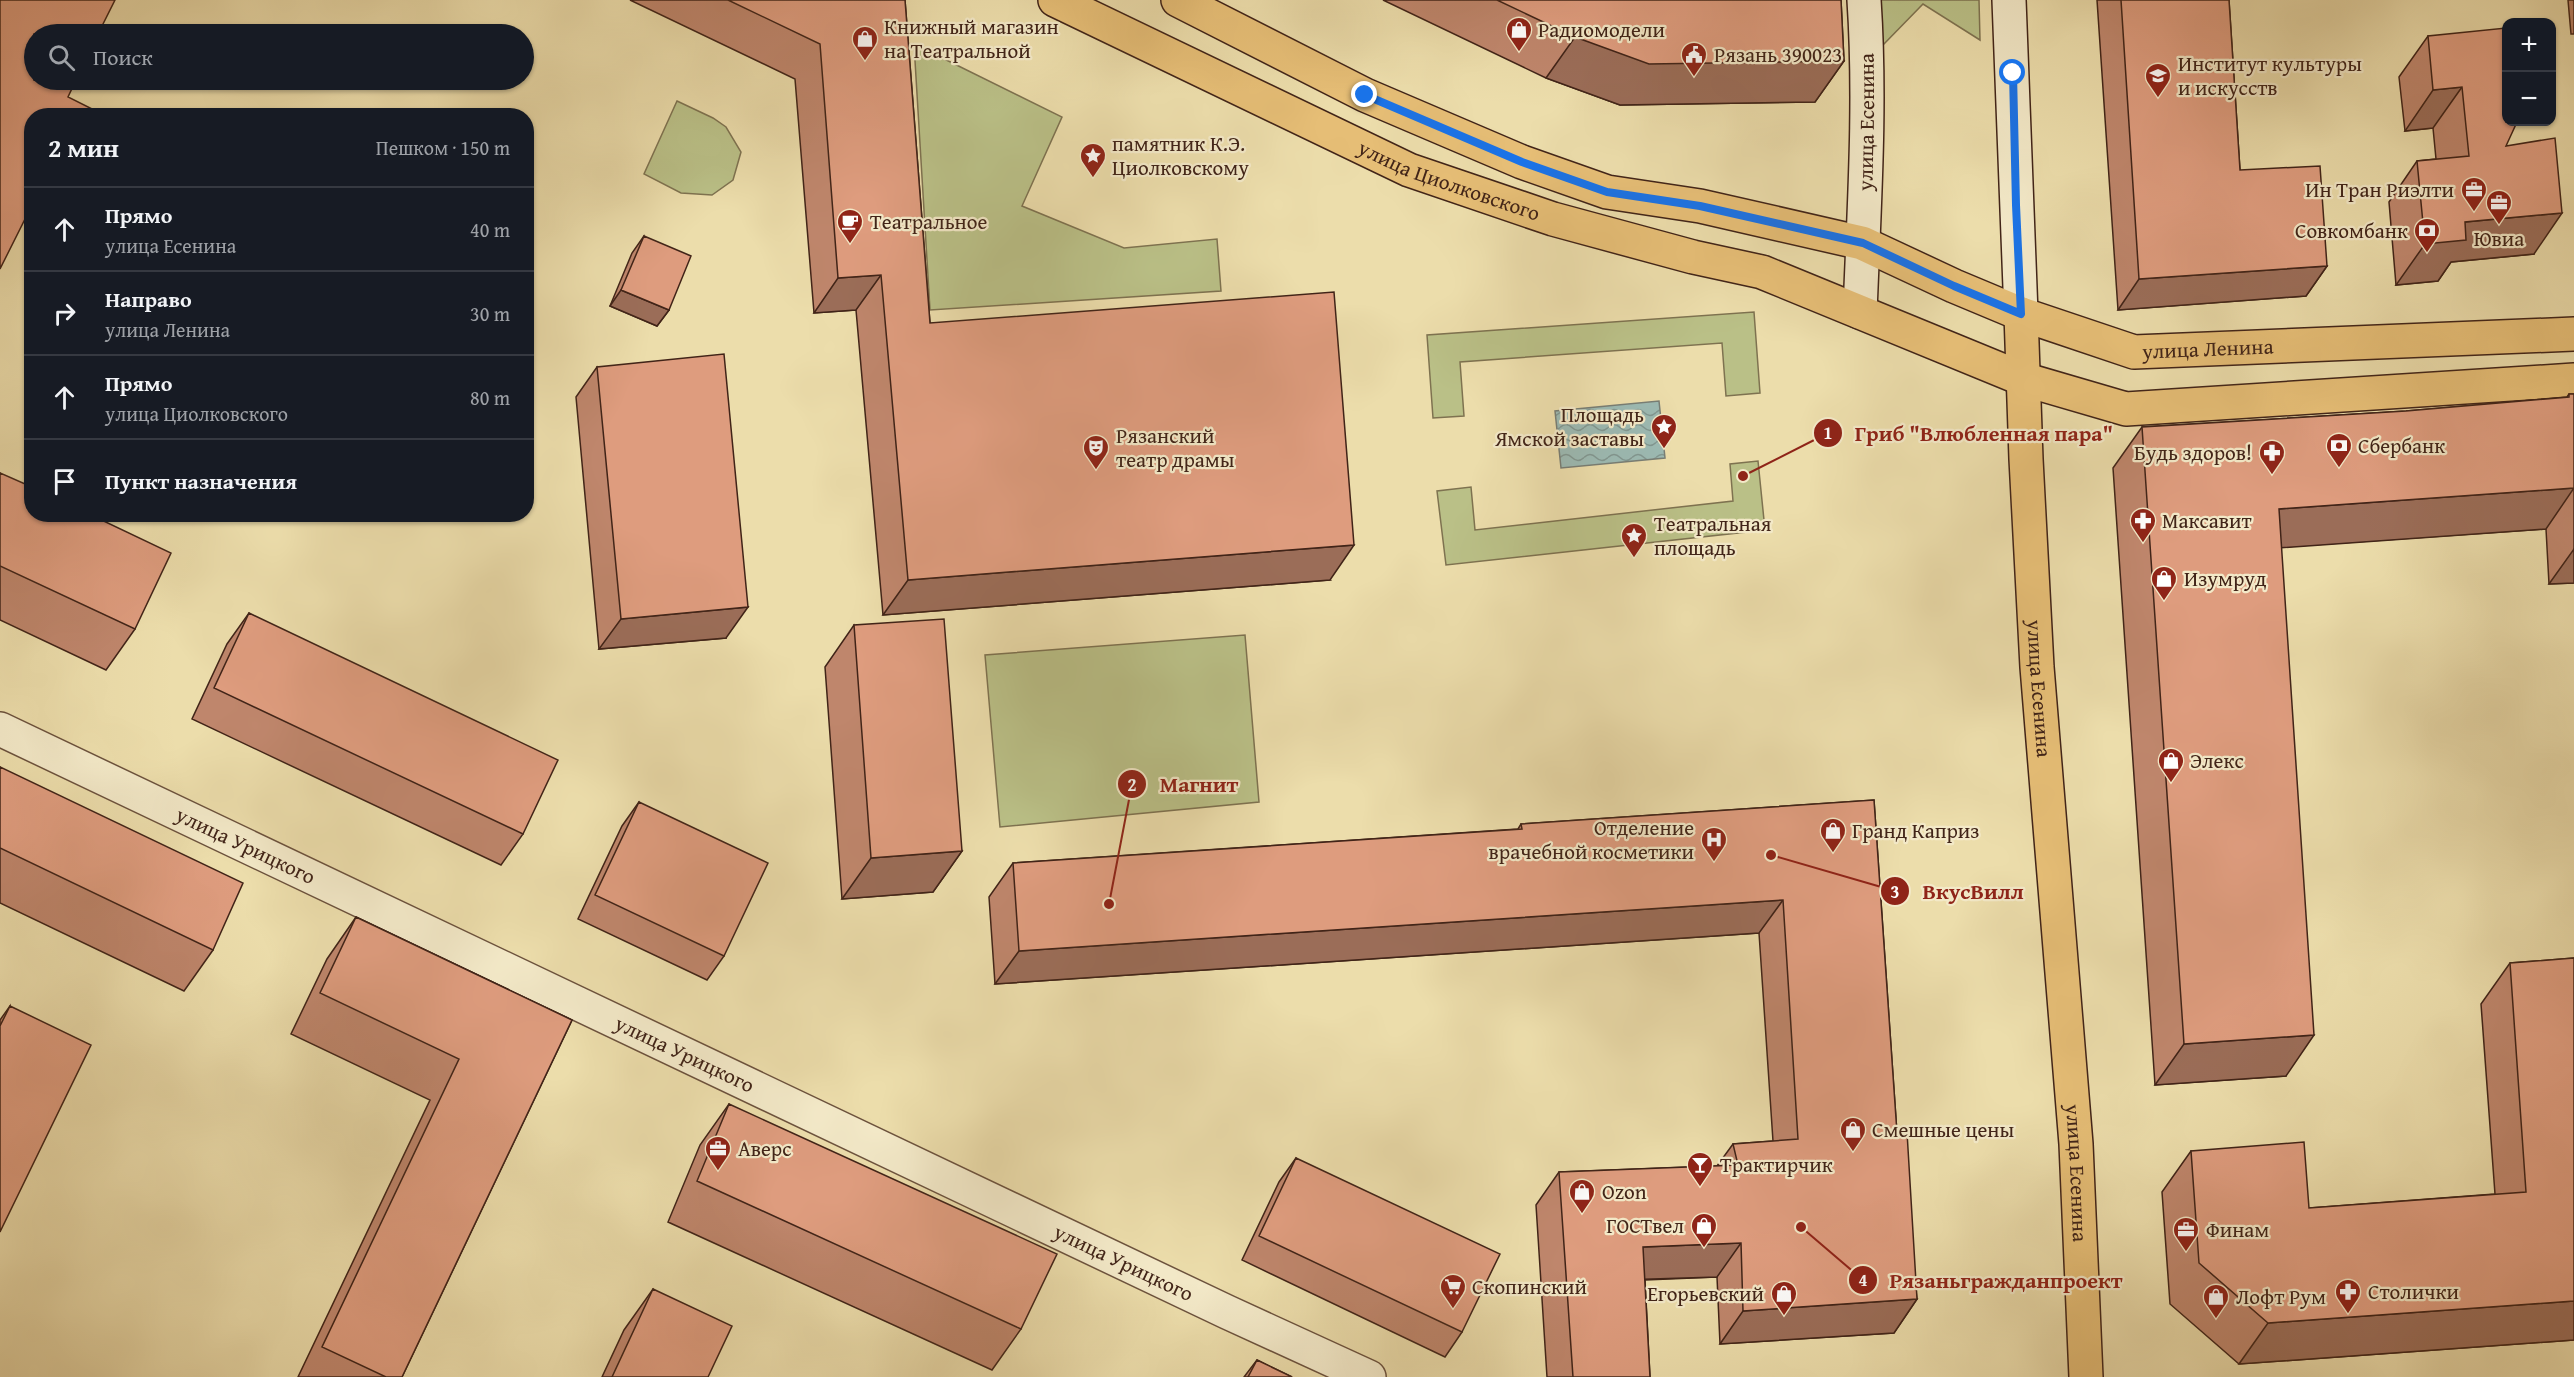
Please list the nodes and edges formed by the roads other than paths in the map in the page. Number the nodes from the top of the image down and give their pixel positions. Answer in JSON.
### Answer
{"nodes":[{"id":1,"x":1055,"y":0,"type":"edge"},
{"id":2,"x":1178,"y":0,"type":"edge"},
{"id":3,"x":1863,"y":0,"type":"edge"},
{"id":4,"x":2009,"y":0,"type":"edge"},
{"id":5,"x":1863,"y":243,"type":"junction"},
{"id":6,"x":1860,"y":312,"type":"junction"},
{"id":7,"x":2021,"y":314,"type":"junction"},
{"id":8,"x":2574,"y":334,"type":"edge"},
{"id":9,"x":2023,"y":379,"type":"junction"},
{"id":10,"x":2574,"y":380,"type":"edge"},
{"id":11,"x":0,"y":729,"type":"edge"},
{"id":12,"x":1369,"y":1377,"type":"edge"},
{"id":13,"x":2086,"y":1377,"type":"edge"}],
"edges":[{"from":1,"to":6,"type":"main road","name":"улица Циолковского"},
{"from":2,"to":5,"type":"main road","name":"улица Циолковского"},
{"from":3,"to":5,"type":"street","name":"улица Есенина"},
{"from":4,"to":7,"type":"street","name":"улица Есенина"},
{"from":5,"to":6,"type":"street"},
{"from":5,"to":7,"type":"main road","name":"улица Ленина"},
{"from":6,"to":9,"type":"main road","name":"улица Циолковского"},
{"from":7,"to":8,"type":"main road","name":"улица Ленина"},
{"from":7,"to":9,"type":"main road","name":"улица Есенина"},
{"from":9,"to":10,"type":"main road"},
{"from":9,"to":13,"type":"main road","name":"улица Есенина"},
{"from":11,"to":12,"type":"street","name":"улица Урицкого"}]}
